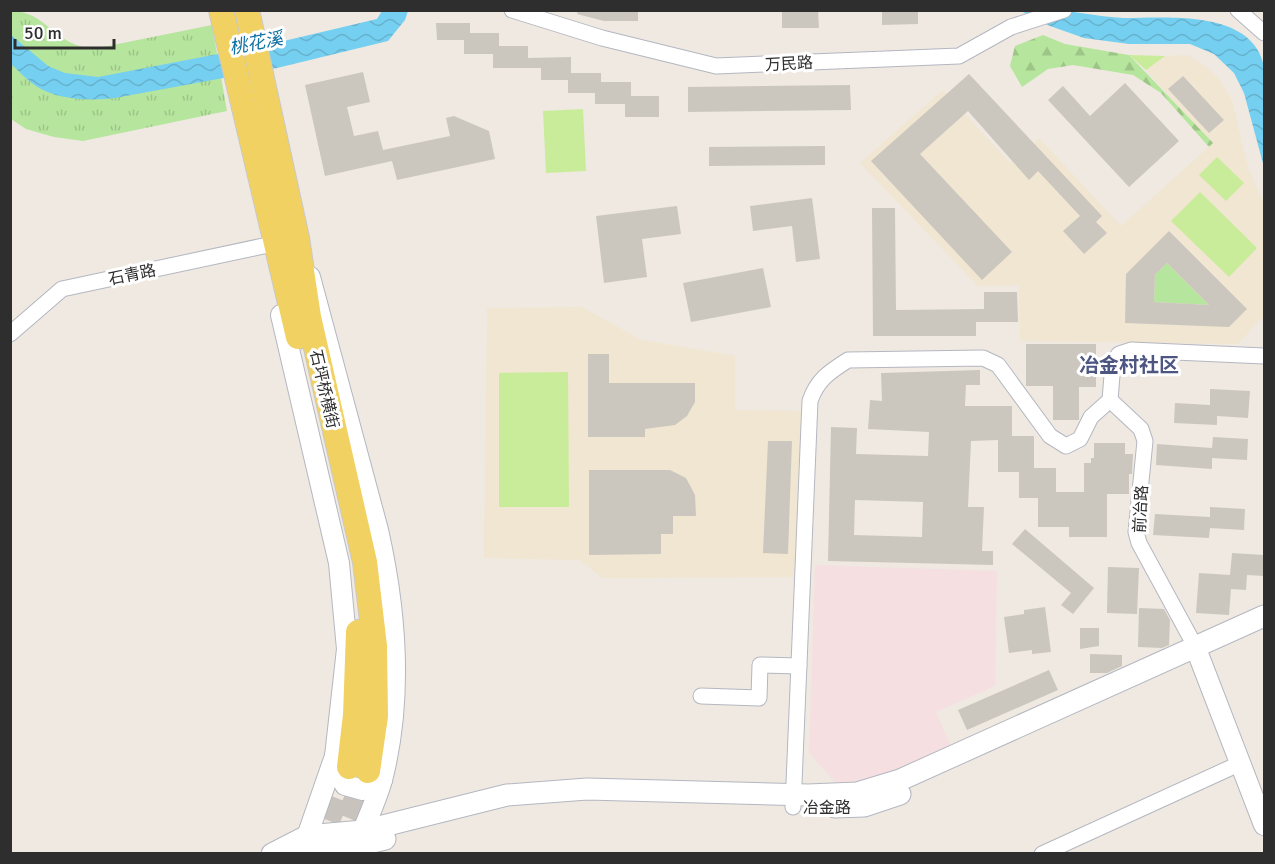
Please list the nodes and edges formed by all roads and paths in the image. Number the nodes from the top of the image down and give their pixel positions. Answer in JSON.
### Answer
{"nodes":[{"id":1,"x":221,"y":10,"type":"edge"},
{"id":2,"x":247,"y":10,"type":"edge"},
{"id":3,"x":512,"y":10,"type":"edge"},
{"id":4,"x":1064,"y":10,"type":"edge"},
{"id":5,"x":1238,"y":10,"type":"edge"},
{"id":6,"x":1264,"y":33,"type":"edge"},
{"id":7,"x":267,"y":208,"type":"junction"},
{"id":8,"x":268,"y":245,"type":"junction"},
{"id":9,"x":10,"y":334,"type":"edge"},
{"id":10,"x":1264,"y":356,"type":"edge"},
{"id":11,"x":1110,"y":400,"type":"junction"},
{"id":12,"x":1264,"y":616,"type":"edge"},
{"id":13,"x":1264,"y":630,"type":"edge"},
{"id":14,"x":1198,"y":652,"type":"junction"},
{"id":15,"x":799,"y":666,"type":"junction"},
{"id":16,"x":701,"y":696,"type":"dead end"},
{"id":17,"x":1241,"y":763,"type":"junction"},
{"id":18,"x":358,"y":769,"type":"junction"},
{"id":19,"x":794,"y":801,"type":"junction"},
{"id":20,"x":1264,"y":825,"type":"edge"},
{"id":21,"x":357,"y":844,"type":"edge"},
{"id":22,"x":1068,"y":848,"type":"edge"},
{"id":23,"x":302,"y":849,"type":"edge"},
{"id":24,"x":272,"y":854,"type":"edge"},
{"id":25,"x":1042,"y":854,"type":"edge"}],
"edges":[{"from":1,"to":7,"type":"main road","name":"石坪桥横街"},
{"from":2,"to":18,"type":"main road","name":"石坪桥横街"},
{"from":3,"to":4,"type":"street","name":"万民路"},
{"from":5,"to":6,"type":"street"},
{"from":7,"to":8,"type":"street"},
{"from":7,"to":18,"type":"main road","name":"石坪桥横街"},
{"from":8,"to":9,"type":"street","name":"石青路"},
{"from":8,"to":18,"type":"street"},
{"from":10,"to":11,"type":"street"},
{"from":11,"to":14,"type":"street","name":"前冶路"},
{"from":11,"to":15,"type":"street"},
{"from":12,"to":14,"type":"main road","name":"冶金路"},
{"from":13,"to":14,"type":"main road","name":"冶金路"},
{"from":14,"to":17,"type":"street","name":"前冶路"},
{"from":14,"to":19,"type":"main road","name":"冶金路"},
{"from":15,"to":16,"type":"street"},
{"from":15,"to":19,"type":"street"},
{"from":17,"to":20,"type":"street","name":"前冶路"},
{"from":17,"to":22,"type":"street"},
{"from":18,"to":21,"type":"street"},
{"from":18,"to":23,"type":"street"},
{"from":19,"to":21,"type":"main road","name":"冶金路"},
{"from":21,"to":23,"type":"main road","name":"冶金路"},
{"from":22,"to":25,"type":"street"},
{"from":23,"to":24,"type":"main road","name":"冶金路"}]}
